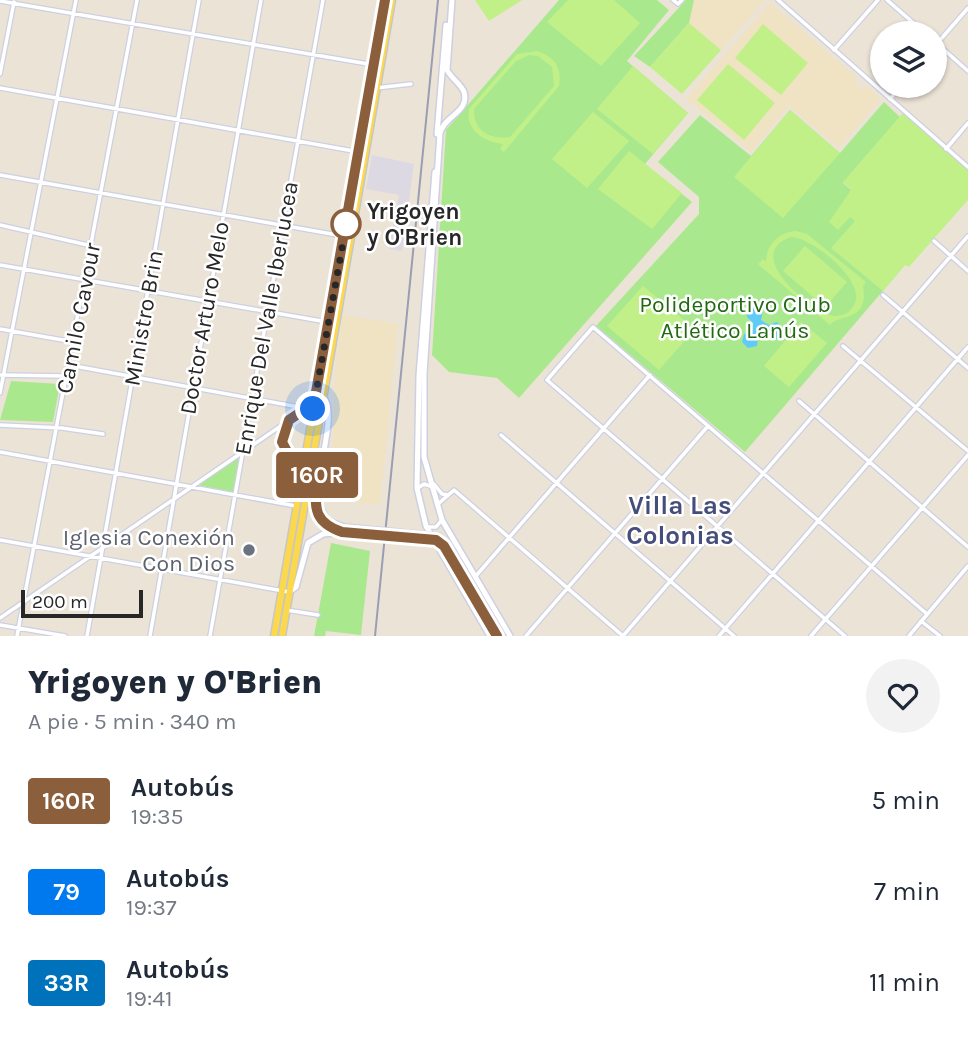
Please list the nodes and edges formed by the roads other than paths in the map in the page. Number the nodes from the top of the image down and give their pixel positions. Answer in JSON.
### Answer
{"nodes":[{"id":1,"x":76,"y":0,"type":"edge"},
{"id":2,"x":137,"y":0,"type":"edge"},
{"id":3,"x":199,"y":0,"type":"edge"},
{"id":4,"x":261,"y":0,"type":"edge"},
{"id":5,"x":323,"y":0,"type":"edge"},
{"id":6,"x":385,"y":0,"type":"edge"},
{"id":7,"x":392,"y":0,"type":"edge"},
{"id":8,"x":450,"y":0,"type":"edge"},
{"id":9,"x":673,"y":0,"type":"edge"},
{"id":10,"x":779,"y":0,"type":"edge"},
{"id":11,"x":878,"y":0,"type":"edge"},
{"id":12,"x":887,"y":0,"type":"edge"},
{"id":13,"x":0,"y":1,"type":"edge"},
{"id":14,"x":14,"y":1,"type":"edge"},
{"id":15,"x":680,"y":2,"type":"edge"},
{"id":16,"x":968,"y":8,"type":"edge"},
{"id":17,"x":74,"y":12,"type":"junction"},
{"id":18,"x":911,"y":21,"type":"edge"},
{"id":19,"x":133,"y":22,"type":"junction"},
{"id":20,"x":947,"y":31,"type":"edge"},
{"id":21,"x":193,"y":33,"type":"junction"},
{"id":22,"x":253,"y":43,"type":"junction"},
{"id":23,"x":834,"y":50,"type":"junction"},
{"id":24,"x":313,"y":54,"type":"junction"},
{"id":25,"x":947,"y":54,"type":"edge"},
{"id":26,"x":377,"y":65,"type":"junction"},
{"id":27,"x":968,"y":71,"type":"edge"},
{"id":28,"x":0,"y":74,"type":"edge"},
{"id":29,"x":411,"y":84,"type":"dead end"},
{"id":30,"x":456,"y":84,"type":"junction"},
{"id":31,"x":0,"y":88,"type":"edge"},
{"id":32,"x":376,"y":88,"type":"junction"},
{"id":33,"x":440,"y":90,"type":"junction"},
{"id":34,"x":57,"y":98,"type":"junction"},
{"id":35,"x":890,"y":99,"type":"joint"},
{"id":36,"x":117,"y":109,"type":"junction"},
{"id":37,"x":439,"y":109,"type":"junction"},
{"id":38,"x":456,"y":115,"type":"junction"},
{"id":39,"x":178,"y":120,"type":"junction"},
{"id":40,"x":968,"y":123,"type":"edge"},
{"id":41,"x":237,"y":130,"type":"junction"},
{"id":42,"x":297,"y":141,"type":"junction"},
{"id":43,"x":946,"y":149,"type":"junction"},
{"id":44,"x":362,"y":152,"type":"junction"},
{"id":45,"x":968,"y":167,"type":"edge"},
{"id":46,"x":0,"y":175,"type":"edge"},
{"id":47,"x":43,"y":183,"type":"junction"},
{"id":48,"x":102,"y":194,"type":"junction"},
{"id":49,"x":163,"y":205,"type":"junction"},
{"id":50,"x":222,"y":215,"type":"junction"},
{"id":51,"x":0,"y":225,"type":"edge"},
{"id":52,"x":283,"y":226,"type":"junction"},
{"id":53,"x":33,"y":231,"type":"junction"},
{"id":54,"x":968,"y":236,"type":"edge"},
{"id":55,"x":347,"y":237,"type":"junction"},
{"id":56,"x":934,"y":242,"type":"dead end"},
{"id":57,"x":92,"y":246,"type":"junction"},
{"id":58,"x":950,"y":256,"type":"junction"},
{"id":59,"x":0,"y":265,"type":"edge"},
{"id":60,"x":26,"y":270,"type":"junction"},
{"id":61,"x":968,"y":271,"type":"edge"},
{"id":62,"x":86,"y":280,"type":"junction"},
{"id":63,"x":147,"y":291,"type":"junction"},
{"id":64,"x":883,"y":295,"type":"dead end"},
{"id":65,"x":207,"y":302,"type":"junction"},
{"id":66,"x":267,"y":312,"type":"junction"},
{"id":67,"x":902,"y":312,"type":"junction"},
{"id":68,"x":329,"y":323,"type":"junction"},
{"id":69,"x":0,"y":329,"type":"edge"},
{"id":70,"x":14,"y":332,"type":"junction"},
{"id":71,"x":74,"y":342,"type":"junction"},
{"id":72,"x":843,"y":346,"type":"dead end"},
{"id":73,"x":968,"y":347,"type":"edge"},
{"id":74,"x":958,"y":359,"type":"junction"},
{"id":75,"x":861,"y":361,"type":"junction"},
{"id":76,"x":69,"y":365,"type":"junction"},
{"id":77,"x":968,"y":368,"type":"edge"},
{"id":78,"x":2,"y":375,"type":"edge"},
{"id":79,"x":650,"y":375,"type":"junction"},
{"id":80,"x":66,"y":376,"type":"junction"},
{"id":81,"x":132,"y":376,"type":"junction"},
{"id":82,"x":191,"y":387,"type":"junction"},
{"id":83,"x":0,"y":393,"type":"edge"},
{"id":84,"x":323,"y":396,"type":"junction"},
{"id":85,"x":251,"y":398,"type":"junction"},
{"id":86,"x":799,"y":401,"type":"dead end"},
{"id":87,"x":916,"y":407,"type":"junction"},
{"id":88,"x":313,"y":410,"type":"junction"},
{"id":89,"x":814,"y":415,"type":"junction"},
{"id":90,"x":327,"y":416,"type":"junction"},
{"id":91,"x":289,"y":420,"type":"junction"},
{"id":92,"x":0,"y":425,"type":"edge"},
{"id":93,"x":709,"y":426,"type":"junction"},
{"id":94,"x":56,"y":428,"type":"junction"},
{"id":95,"x":603,"y":429,"type":"junction"},
{"id":96,"x":103,"y":434,"type":"dead end"},
{"id":97,"x":501,"y":435,"type":"dead end"},
{"id":98,"x":243,"y":450,"type":"junction"},
{"id":99,"x":0,"y":452,"type":"edge"},
{"id":100,"x":968,"y":453,"type":"edge"},
{"id":101,"x":50,"y":461,"type":"junction"},
{"id":102,"x":869,"y":462,"type":"junction"},
{"id":103,"x":306,"y":466,"type":"junction"},
{"id":104,"x":115,"y":473,"type":"junction"},
{"id":105,"x":319,"y":473,"type":"junction"},
{"id":106,"x":764,"y":474,"type":"junction"},
{"id":107,"x":662,"y":479,"type":"junction"},
{"id":108,"x":174,"y":483,"type":"junction"},
{"id":109,"x":556,"y":483,"type":"junction"},
{"id":110,"x":190,"y":486,"type":"junction"},
{"id":111,"x":434,"y":486,"type":"junction"},
{"id":112,"x":417,"y":488,"type":"junction"},
{"id":113,"x":235,"y":494,"type":"junction"},
{"id":114,"x":450,"y":495,"type":"junction"},
{"id":115,"x":172,"y":500,"type":"junction"},
{"id":116,"x":296,"y":506,"type":"junction"},
{"id":117,"x":436,"y":506,"type":"junction"},
{"id":118,"x":923,"y":507,"type":"junction"},
{"id":119,"x":442,"y":520,"type":"junction"},
{"id":120,"x":818,"y":521,"type":"junction"},
{"id":121,"x":426,"y":526,"type":"junction"},
{"id":122,"x":718,"y":528,"type":"junction"},
{"id":123,"x":342,"y":532,"type":"junction"},
{"id":124,"x":614,"y":534,"type":"junction"},
{"id":125,"x":509,"y":538,"type":"junction"},
{"id":126,"x":0,"y":540,"type":"edge"},
{"id":127,"x":34,"y":546,"type":"junction"},
{"id":128,"x":101,"y":547,"type":"junction"},
{"id":129,"x":968,"y":547,"type":"edge"},
{"id":130,"x":88,"y":556,"type":"junction"},
{"id":131,"x":100,"y":558,"type":"junction"},
{"id":132,"x":872,"y":566,"type":"junction"},
{"id":133,"x":968,"y":566,"type":"edge"},
{"id":134,"x":162,"y":569,"type":"junction"},
{"id":135,"x":772,"y":574,"type":"junction"},
{"id":136,"x":475,"y":577,"type":"junction"},
{"id":137,"x":220,"y":579,"type":"junction"},
{"id":138,"x":671,"y":581,"type":"junction"},
{"id":139,"x":568,"y":587,"type":"junction"},
{"id":140,"x":285,"y":591,"type":"junction"},
{"id":141,"x":23,"y":601,"type":"junction"},
{"id":142,"x":286,"y":610,"type":"junction"},
{"id":143,"x":927,"y":614,"type":"junction"},
{"id":144,"x":318,"y":615,"type":"dead end"},
{"id":145,"x":0,"y":618,"type":"edge"},
{"id":146,"x":825,"y":620,"type":"junction"},
{"id":147,"x":921,"y":621,"type":"junction"},
{"id":148,"x":0,"y":625,"type":"edge"},
{"id":149,"x":19,"y":628,"type":"junction"},
{"id":150,"x":726,"y":628,"type":"junction"},
{"id":151,"x":17,"y":636,"type":"edge"},
{"id":152,"x":65,"y":636,"type":"edge"},
{"id":153,"x":87,"y":636,"type":"edge"},
{"id":154,"x":150,"y":636,"type":"edge"},
{"id":155,"x":210,"y":636,"type":"edge"},
{"id":156,"x":274,"y":636,"type":"edge"},
{"id":157,"x":282,"y":636,"type":"edge"},
{"id":158,"x":490,"y":636,"type":"edge"},
{"id":159,"x":496,"y":636,"type":"edge"},
{"id":160,"x":502,"y":636,"type":"edge"},
{"id":161,"x":510,"y":636,"type":"edge"},
{"id":162,"x":526,"y":636,"type":"edge"},
{"id":163,"x":623,"y":636,"type":"edge"},
{"id":164,"x":719,"y":636,"type":"edge"},
{"id":165,"x":734,"y":636,"type":"edge"},
{"id":166,"x":811,"y":636,"type":"edge"},
{"id":167,"x":845,"y":636,"type":"edge"},
{"id":168,"x":908,"y":636,"type":"edge"},
{"id":169,"x":940,"y":636,"type":"edge"}],
"edges":[{"from":1,"to":17,"type":"street"},
{"from":2,"to":19,"type":"street","name":"Camilo Cavour"},
{"from":3,"to":21,"type":"street","name":"Ministro Brin"},
{"from":4,"to":22,"type":"street","name":"Doctor Arturo Melo"},
{"from":5,"to":24,"type":"street","name":"Enrique Del Valle Iberlucea"},
{"from":6,"to":26,"type":"main road"},
{"from":7,"to":26,"type":"main road"},
{"from":8,"to":30,"type":"street"},
{"from":8,"to":33,"type":"street"},
{"from":9,"to":15,"type":"street"},
{"from":10,"to":23,"type":"street"},
{"from":11,"to":23,"type":"street"},
{"from":12,"to":18,"type":"street"},
{"from":13,"to":14,"type":"street"},
{"from":14,"to":17,"type":"street"},
{"from":14,"to":28,"type":"street"},
{"from":16,"to":20,"type":"street"},
{"from":17,"to":19,"type":"street"},
{"from":17,"to":34,"type":"street"},
{"from":19,"to":21,"type":"street"},
{"from":19,"to":36,"type":"street","name":"Camilo Cavour"},
{"from":21,"to":22,"type":"street"},
{"from":21,"to":39,"type":"street","name":"Ministro Brin"},
{"from":22,"to":24,"type":"street"},
{"from":22,"to":41,"type":"street","name":"Doctor Arturo Melo"},
{"from":23,"to":35,"type":"street"},
{"from":24,"to":26,"type":"street"},
{"from":24,"to":42,"type":"street","name":"Enrique Del Valle Iberlucea"},
{"from":25,"to":27,"type":"street"},
{"from":26,"to":32,"type":"main road"},
{"from":26,"to":44,"type":"main road"},
{"from":29,"to":32,"type":"street"},
{"from":30,"to":33,"type":"street"},
{"from":30,"to":38,"type":"street"},
{"from":31,"to":34,"type":"street"},
{"from":32,"to":44,"type":"main road"},
{"from":33,"to":37,"type":"street"},
{"from":34,"to":36,"type":"street"},
{"from":34,"to":47,"type":"street"},
{"from":35,"to":43,"type":"street"},
{"from":36,"to":39,"type":"street"},
{"from":36,"to":48,"type":"street","name":"Camilo Cavour"},
{"from":37,"to":38,"type":"street"},
{"from":37,"to":112,"type":"street"},
{"from":38,"to":111,"type":"street"},
{"from":39,"to":41,"type":"street"},
{"from":39,"to":49,"type":"street","name":"Ministro Brin"},
{"from":40,"to":43,"type":"street"},
{"from":41,"to":42,"type":"street"},
{"from":41,"to":50,"type":"street","name":"Doctor Arturo Melo"},
{"from":42,"to":44,"type":"street"},
{"from":42,"to":52,"type":"street","name":"Enrique Del Valle Iberlucea"},
{"from":43,"to":45,"type":"street"},
{"from":44,"to":55,"type":"main road"},
{"from":46,"to":47,"type":"street"},
{"from":47,"to":48,"type":"street"},
{"from":47,"to":53,"type":"street"},
{"from":48,"to":49,"type":"street"},
{"from":48,"to":57,"type":"street","name":"Camilo Cavour"},
{"from":49,"to":50,"type":"street"},
{"from":49,"to":63,"type":"street","name":"Ministro Brin"},
{"from":50,"to":52,"type":"street"},
{"from":50,"to":65,"type":"street","name":"Doctor Arturo Melo"},
{"from":51,"to":53,"type":"street"},
{"from":52,"to":55,"type":"street"},
{"from":52,"to":66,"type":"street","name":"Enrique Del Valle Iberlucea"},
{"from":53,"to":57,"type":"street"},
{"from":53,"to":60,"type":"street"},
{"from":54,"to":58,"type":"street"},
{"from":55,"to":68,"type":"main road"},
{"from":55,"to":84,"type":"main road"},
{"from":56,"to":58,"type":"street"},
{"from":57,"to":62,"type":"street","name":"Camilo Cavour"},
{"from":58,"to":61,"type":"street"},
{"from":58,"to":67,"type":"street"},
{"from":59,"to":60,"type":"street"},
{"from":60,"to":62,"type":"street"},
{"from":60,"to":70,"type":"street"},
{"from":62,"to":63,"type":"street"},
{"from":62,"to":71,"type":"street","name":"Camilo Cavour"},
{"from":63,"to":65,"type":"street"},
{"from":63,"to":81,"type":"street","name":"Ministro Brin"},
{"from":64,"to":67,"type":"street"},
{"from":65,"to":66,"type":"street"},
{"from":65,"to":82,"type":"street","name":"Doctor Arturo Melo"},
{"from":66,"to":68,"type":"street"},
{"from":66,"to":85,"type":"street","name":"Enrique Del Valle Iberlucea"},
{"from":67,"to":74,"type":"street"},
{"from":67,"to":75,"type":"street"},
{"from":68,"to":88,"type":"main road"},
{"from":69,"to":70,"type":"street"},
{"from":70,"to":71,"type":"street"},
{"from":70,"to":78,"type":"street"},
{"from":71,"to":76,"type":"street","name":"Camilo Cavour"},
{"from":72,"to":75,"type":"street"},
{"from":73,"to":74,"type":"street"},
{"from":74,"to":77,"type":"street"},
{"from":74,"to":87,"type":"street"},
{"from":75,"to":87,"type":"street"},
{"from":75,"to":89,"type":"street"},
{"from":76,"to":80,"type":"street","name":"Camilo Cavour"},
{"from":76,"to":81,"type":"street"},
{"from":78,"to":80,"type":"street"},
{"from":78,"to":83,"type":"street"},
{"from":79,"to":93,"type":"street"},
{"from":79,"to":95,"type":"street"},
{"from":79,"to":95,"type":"street"},
{"from":80,"to":94,"type":"street","name":"Camilo Cavour"},
{"from":81,"to":82,"type":"street"},
{"from":81,"to":104,"type":"street","name":"Ministro Brin"},
{"from":82,"to":85,"type":"street"},
{"from":82,"to":108,"type":"street","name":"Doctor Arturo Melo"},
{"from":84,"to":88,"type":"main road"},
{"from":84,"to":90,"type":"street"},
{"from":85,"to":88,"type":"street"},
{"from":85,"to":98,"type":"street","name":"Enrique Del Valle Iberlucea"},
{"from":86,"to":89,"type":"street"},
{"from":87,"to":100,"type":"street"},
{"from":87,"to":102,"type":"street"},
{"from":88,"to":90,"type":"street"},
{"from":88,"to":91,"type":"street"},
{"from":88,"to":103,"type":"main road"},
{"from":89,"to":102,"type":"street"},
{"from":89,"to":106,"type":"street"},
{"from":90,"to":105,"type":"street"},
{"from":91,"to":98,"type":"street"},
{"from":91,"to":103,"type":"main road"},
{"from":92,"to":94,"type":"street"},
{"from":93,"to":106,"type":"street"},
{"from":93,"to":107,"type":"street"},
{"from":94,"to":96,"type":"street"},
{"from":94,"to":101,"type":"street","name":"Camilo Cavour"},
{"from":95,"to":107,"type":"street"},
{"from":95,"to":109,"type":"street"},
{"from":97,"to":109,"type":"street"},
{"from":98,"to":110,"type":"street"},
{"from":98,"to":113,"type":"street","name":"Enrique Del Valle Iberlucea"},
{"from":99,"to":101,"type":"street"},
{"from":100,"to":118,"type":"street"},
{"from":101,"to":104,"type":"street"},
{"from":101,"to":127,"type":"street","name":"Camilo Cavour"},
{"from":102,"to":118,"type":"street"},
{"from":102,"to":120,"type":"street"},
{"from":103,"to":105,"type":"street"},
{"from":103,"to":116,"type":"main road"},
{"from":103,"to":140,"type":"main road"},
{"from":104,"to":108,"type":"street"},
{"from":104,"to":128,"type":"street","name":"Ministro Brin"},
{"from":105,"to":123,"type":"street"},
{"from":105,"to":160,"type":"street","bridge":true},
{"from":106,"to":120,"type":"street"},
{"from":106,"to":122,"type":"street"},
{"from":107,"to":122,"type":"street"},
{"from":107,"to":124,"type":"street"},
{"from":108,"to":110,"type":"street"},
{"from":108,"to":115,"type":"street","name":"Doctor Arturo Melo"},
{"from":109,"to":124,"type":"street"},
{"from":109,"to":125,"type":"street"},
{"from":110,"to":113,"type":"street"},
{"from":110,"to":115,"type":"street"},
{"from":111,"to":112,"type":"street"},
{"from":111,"to":114,"type":"street"},
{"from":111,"to":117,"type":"street"},
{"from":112,"to":121,"type":"street"},
{"from":113,"to":116,"type":"street"},
{"from":113,"to":137,"type":"street","name":"Enrique Del Valle Iberlucea"},
{"from":114,"to":117,"type":"street"},
{"from":114,"to":125,"type":"street"},
{"from":115,"to":128,"type":"street"},
{"from":115,"to":134,"type":"street","name":"Doctor Arturo Melo"},
{"from":116,"to":140,"type":"main road"},
{"from":117,"to":119,"type":"street"},
{"from":118,"to":129,"type":"street"},
{"from":118,"to":132,"type":"street"},
{"from":119,"to":121,"type":"street"},
{"from":119,"to":136,"type":"street"},
{"from":120,"to":132,"type":"street"},
{"from":120,"to":135,"type":"street"},
{"from":121,"to":158,"type":"street"},
{"from":122,"to":135,"type":"street"},
{"from":122,"to":138,"type":"street"},
{"from":123,"to":140,"type":"street"},
{"from":123,"to":159,"type":"street","bridge":true},
{"from":124,"to":138,"type":"street"},
{"from":124,"to":139,"type":"street"},
{"from":125,"to":136,"type":"street"},
{"from":125,"to":139,"type":"street"},
{"from":126,"to":127,"type":"street"},
{"from":127,"to":130,"type":"street"},
{"from":127,"to":141,"type":"street","name":"Camilo Cavour"},
{"from":128,"to":130,"type":"street"},
{"from":128,"to":131,"type":"street","name":"Ministro Brin"},
{"from":130,"to":131,"type":"street"},
{"from":130,"to":141,"type":"street"},
{"from":131,"to":134,"type":"street"},
{"from":131,"to":153,"type":"street","name":"Ministro Brin"},
{"from":132,"to":143,"type":"street"},
{"from":132,"to":146,"type":"street"},
{"from":133,"to":143,"type":"street"},
{"from":134,"to":137,"type":"street"},
{"from":134,"to":154,"type":"street","name":"Doctor Arturo Melo"},
{"from":135,"to":146,"type":"street"},
{"from":135,"to":150,"type":"street"},
{"from":136,"to":161,"type":"street"},
{"from":137,"to":140,"type":"street"},
{"from":137,"to":155,"type":"street","name":"Enrique Del Valle Iberlucea"},
{"from":138,"to":150,"type":"street"},
{"from":138,"to":163,"type":"street"},
{"from":139,"to":162,"type":"street"},
{"from":139,"to":163,"type":"street"},
{"from":140,"to":142,"type":"main road"},
{"from":140,"to":156,"type":"main road"},
{"from":141,"to":145,"type":"street"},
{"from":141,"to":149,"type":"street","name":"Camilo Cavour"},
{"from":142,"to":144,"type":"street"},
{"from":142,"to":157,"type":"main road"},
{"from":143,"to":147,"type":"street"},
{"from":146,"to":166,"type":"street"},
{"from":146,"to":167,"type":"street"},
{"from":147,"to":168,"type":"street"},
{"from":147,"to":169,"type":"street"},
{"from":148,"to":149,"type":"street"},
{"from":149,"to":151,"type":"street","name":"Camilo Cavour"},
{"from":149,"to":152,"type":"street"},
{"from":150,"to":164,"type":"street"},
{"from":150,"to":165,"type":"street"}]}
